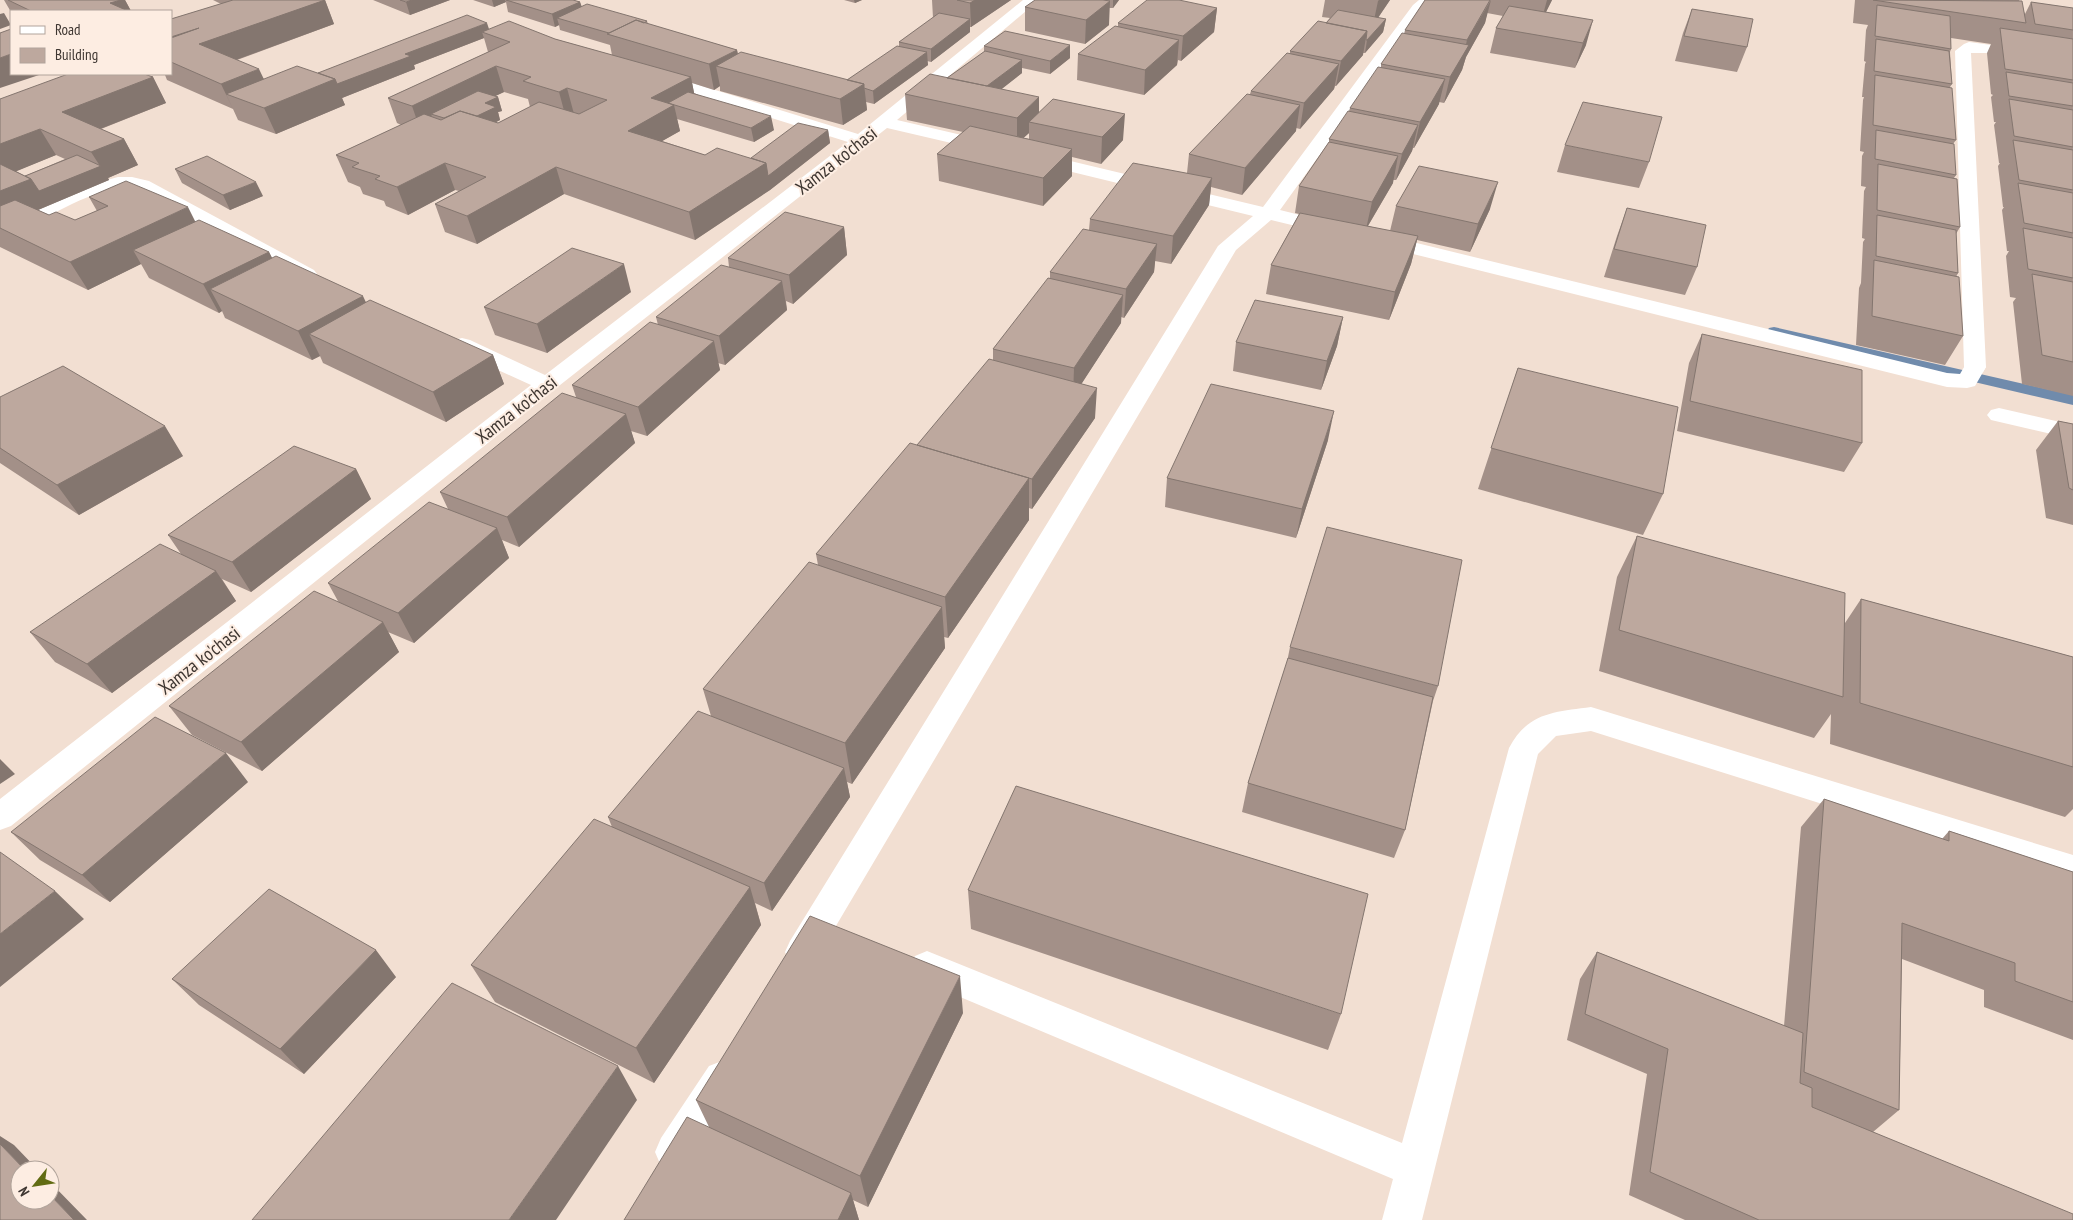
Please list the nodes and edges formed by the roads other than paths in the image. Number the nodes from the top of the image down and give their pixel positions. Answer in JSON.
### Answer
{"nodes":[{"id":1,"x":1032,"y":0,"type":"edge"},
{"id":2,"x":1428,"y":0,"type":"edge"},
{"id":3,"x":2073,"y":61,"type":"edge"},
{"id":4,"x":644,"y":73,"type":"edge"},
{"id":5,"x":884,"y":122,"type":"junction"},
{"id":6,"x":861,"y":140,"type":"junction"},
{"id":7,"x":1268,"y":213,"type":"junction"},
{"id":8,"x":0,"y":230,"type":"edge"},
{"id":9,"x":323,"y":282,"type":"edge"},
{"id":10,"x":449,"y":339,"type":"edge"},
{"id":11,"x":547,"y":384,"type":"junction"},
{"id":12,"x":1999,"y":415,"type":"dead end"},
{"id":13,"x":2073,"y":432,"type":"edge"},
{"id":14,"x":0,"y":818,"type":"edge"},
{"id":15,"x":2073,"y":868,"type":"edge"},
{"id":16,"x":894,"y":954,"type":"edge"},
{"id":17,"x":789,"y":973,"type":"edge"},
{"id":18,"x":737,"y":1055,"type":"edge"},
{"id":19,"x":1415,"y":1168,"type":"junction"},
{"id":20,"x":663,"y":1171,"type":"edge"},
{"id":21,"x":1402,"y":1220,"type":"edge"}],
"edges":[{"from":1,"to":5,"type":"street","name":"Xamza ko'chasi"},
{"from":2,"to":7,"type":"street"},
{"from":3,"to":7,"type":"street"},
{"from":4,"to":6,"type":"street"},
{"from":5,"to":6,"type":"street","name":"Xamza ko'chasi"},
{"from":5,"to":7,"type":"street"},
{"from":6,"to":11,"type":"street","name":"Xamza ko'chasi"},
{"from":7,"to":17,"type":"street"},
{"from":8,"to":9,"type":"street"},
{"from":10,"to":11,"type":"street"},
{"from":11,"to":14,"type":"street","name":"Xamza ko'chasi"},
{"from":12,"to":13,"type":"street"},
{"from":15,"to":19,"type":"street"},
{"from":16,"to":19,"type":"street"},
{"from":18,"to":20,"type":"street"},
{"from":19,"to":21,"type":"street"}]}
